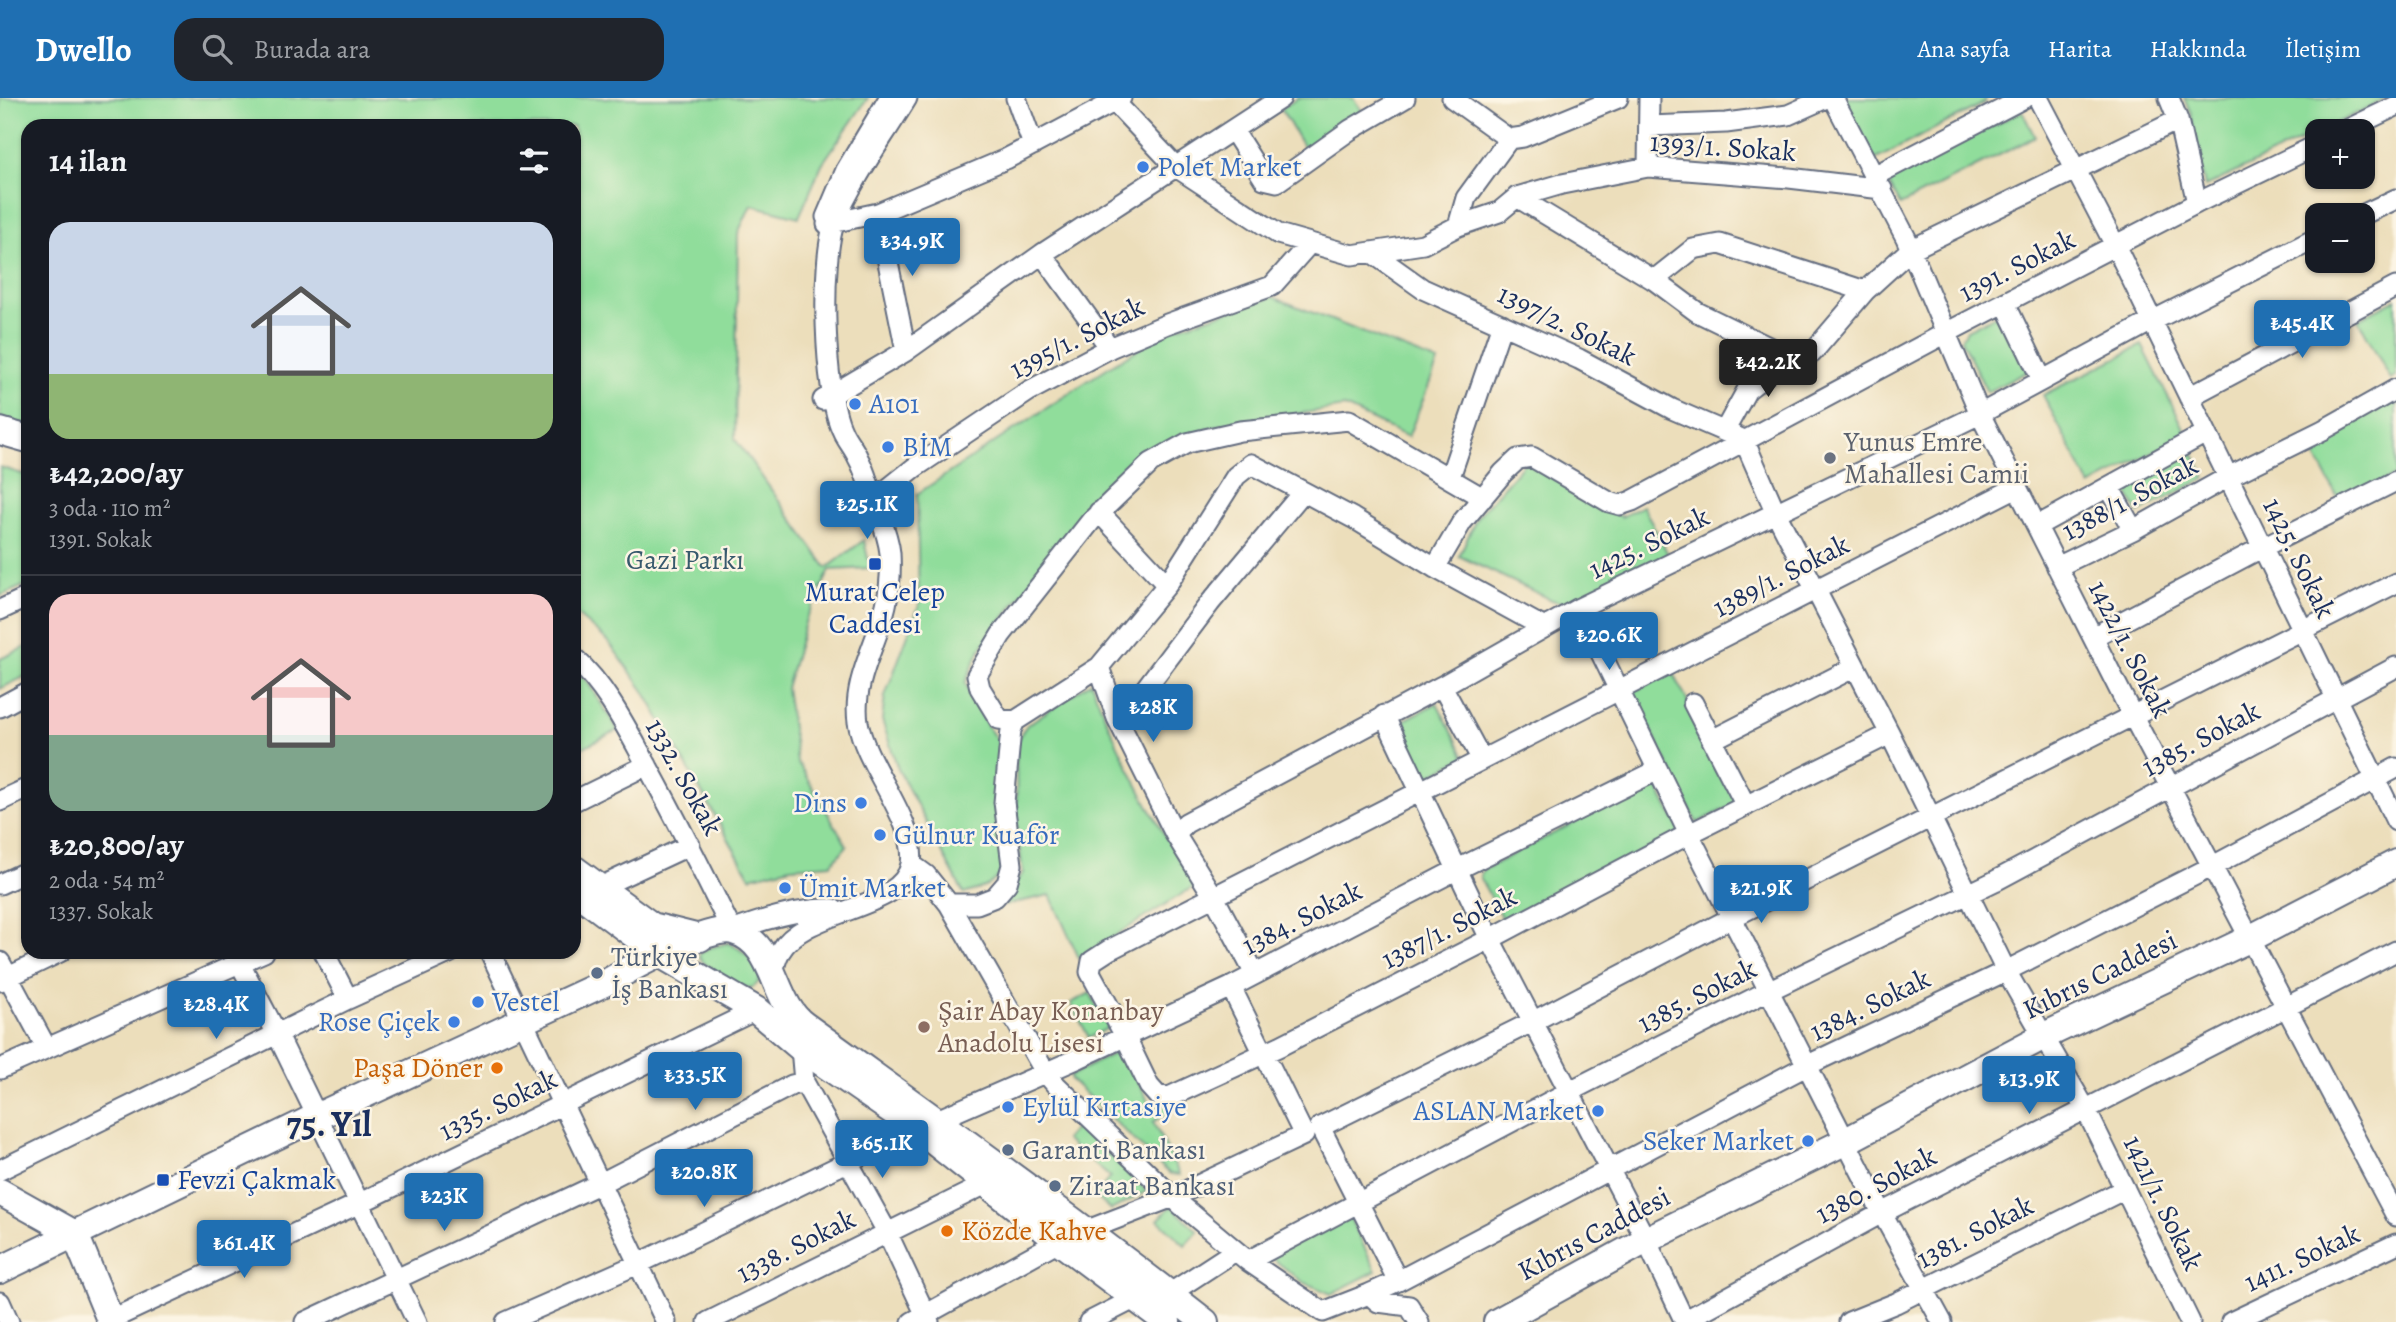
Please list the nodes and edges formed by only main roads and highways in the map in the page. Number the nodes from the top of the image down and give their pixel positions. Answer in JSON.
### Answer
{"nodes":[{"id":1,"x":0,"y":431,"type":"edge"},
{"id":2,"x":21,"y":437,"type":"edge"},
{"id":3,"x":0,"y":449,"type":"edge"},
{"id":4,"x":21,"y":455,"type":"edge"},
{"id":5,"x":2396,"y":863,"type":"edge"},
{"id":6,"x":581,"y":888,"type":"edge"},
{"id":7,"x":581,"y":889,"type":"edge"},
{"id":8,"x":700,"y":938,"type":"junction"},
{"id":9,"x":660,"y":954,"type":"junction"},
{"id":10,"x":773,"y":972,"type":"junction"},
{"id":11,"x":698,"y":977,"type":"junction"},
{"id":12,"x":611,"y":980,"type":"junction"},
{"id":13,"x":750,"y":1006,"type":"junction"},
{"id":14,"x":927,"y":1124,"type":"junction"},
{"id":15,"x":0,"y":1192,"type":"edge"},
{"id":16,"x":75,"y":1234,"type":"junction"},
{"id":17,"x":0,"y":1270,"type":"edge"},
{"id":18,"x":111,"y":1321,"type":"edge"},
{"id":19,"x":1167,"y":1322,"type":"edge"},
{"id":20,"x":1205,"y":1322,"type":"edge"},
{"id":21,"x":1497,"y":1322,"type":"edge"}],
"edges":[{"from":1,"to":2,"type":"main road"},
{"from":3,"to":4,"type":"main road"},
{"from":5,"to":21,"type":"main road","name":"Kıbrıs Caddesi"},
{"from":6,"to":8,"type":"main road"},
{"from":7,"to":9,"type":"main road"},
{"from":8,"to":9,"type":"main road"},
{"from":8,"to":10,"type":"main road"},
{"from":9,"to":11,"type":"main road"},
{"from":9,"to":12,"type":"main road"},
{"from":10,"to":13,"type":"main road"},
{"from":10,"to":14,"type":"main road"},
{"from":11,"to":12,"type":"main road"},
{"from":11,"to":13,"type":"main road"},
{"from":12,"to":16,"type":"main road"},
{"from":13,"to":14,"type":"main road"},
{"from":14,"to":19,"type":"main road"},
{"from":14,"to":20,"type":"main road"},
{"from":15,"to":16,"type":"main road"},
{"from":16,"to":17,"type":"main road"},
{"from":16,"to":18,"type":"main road"}]}
